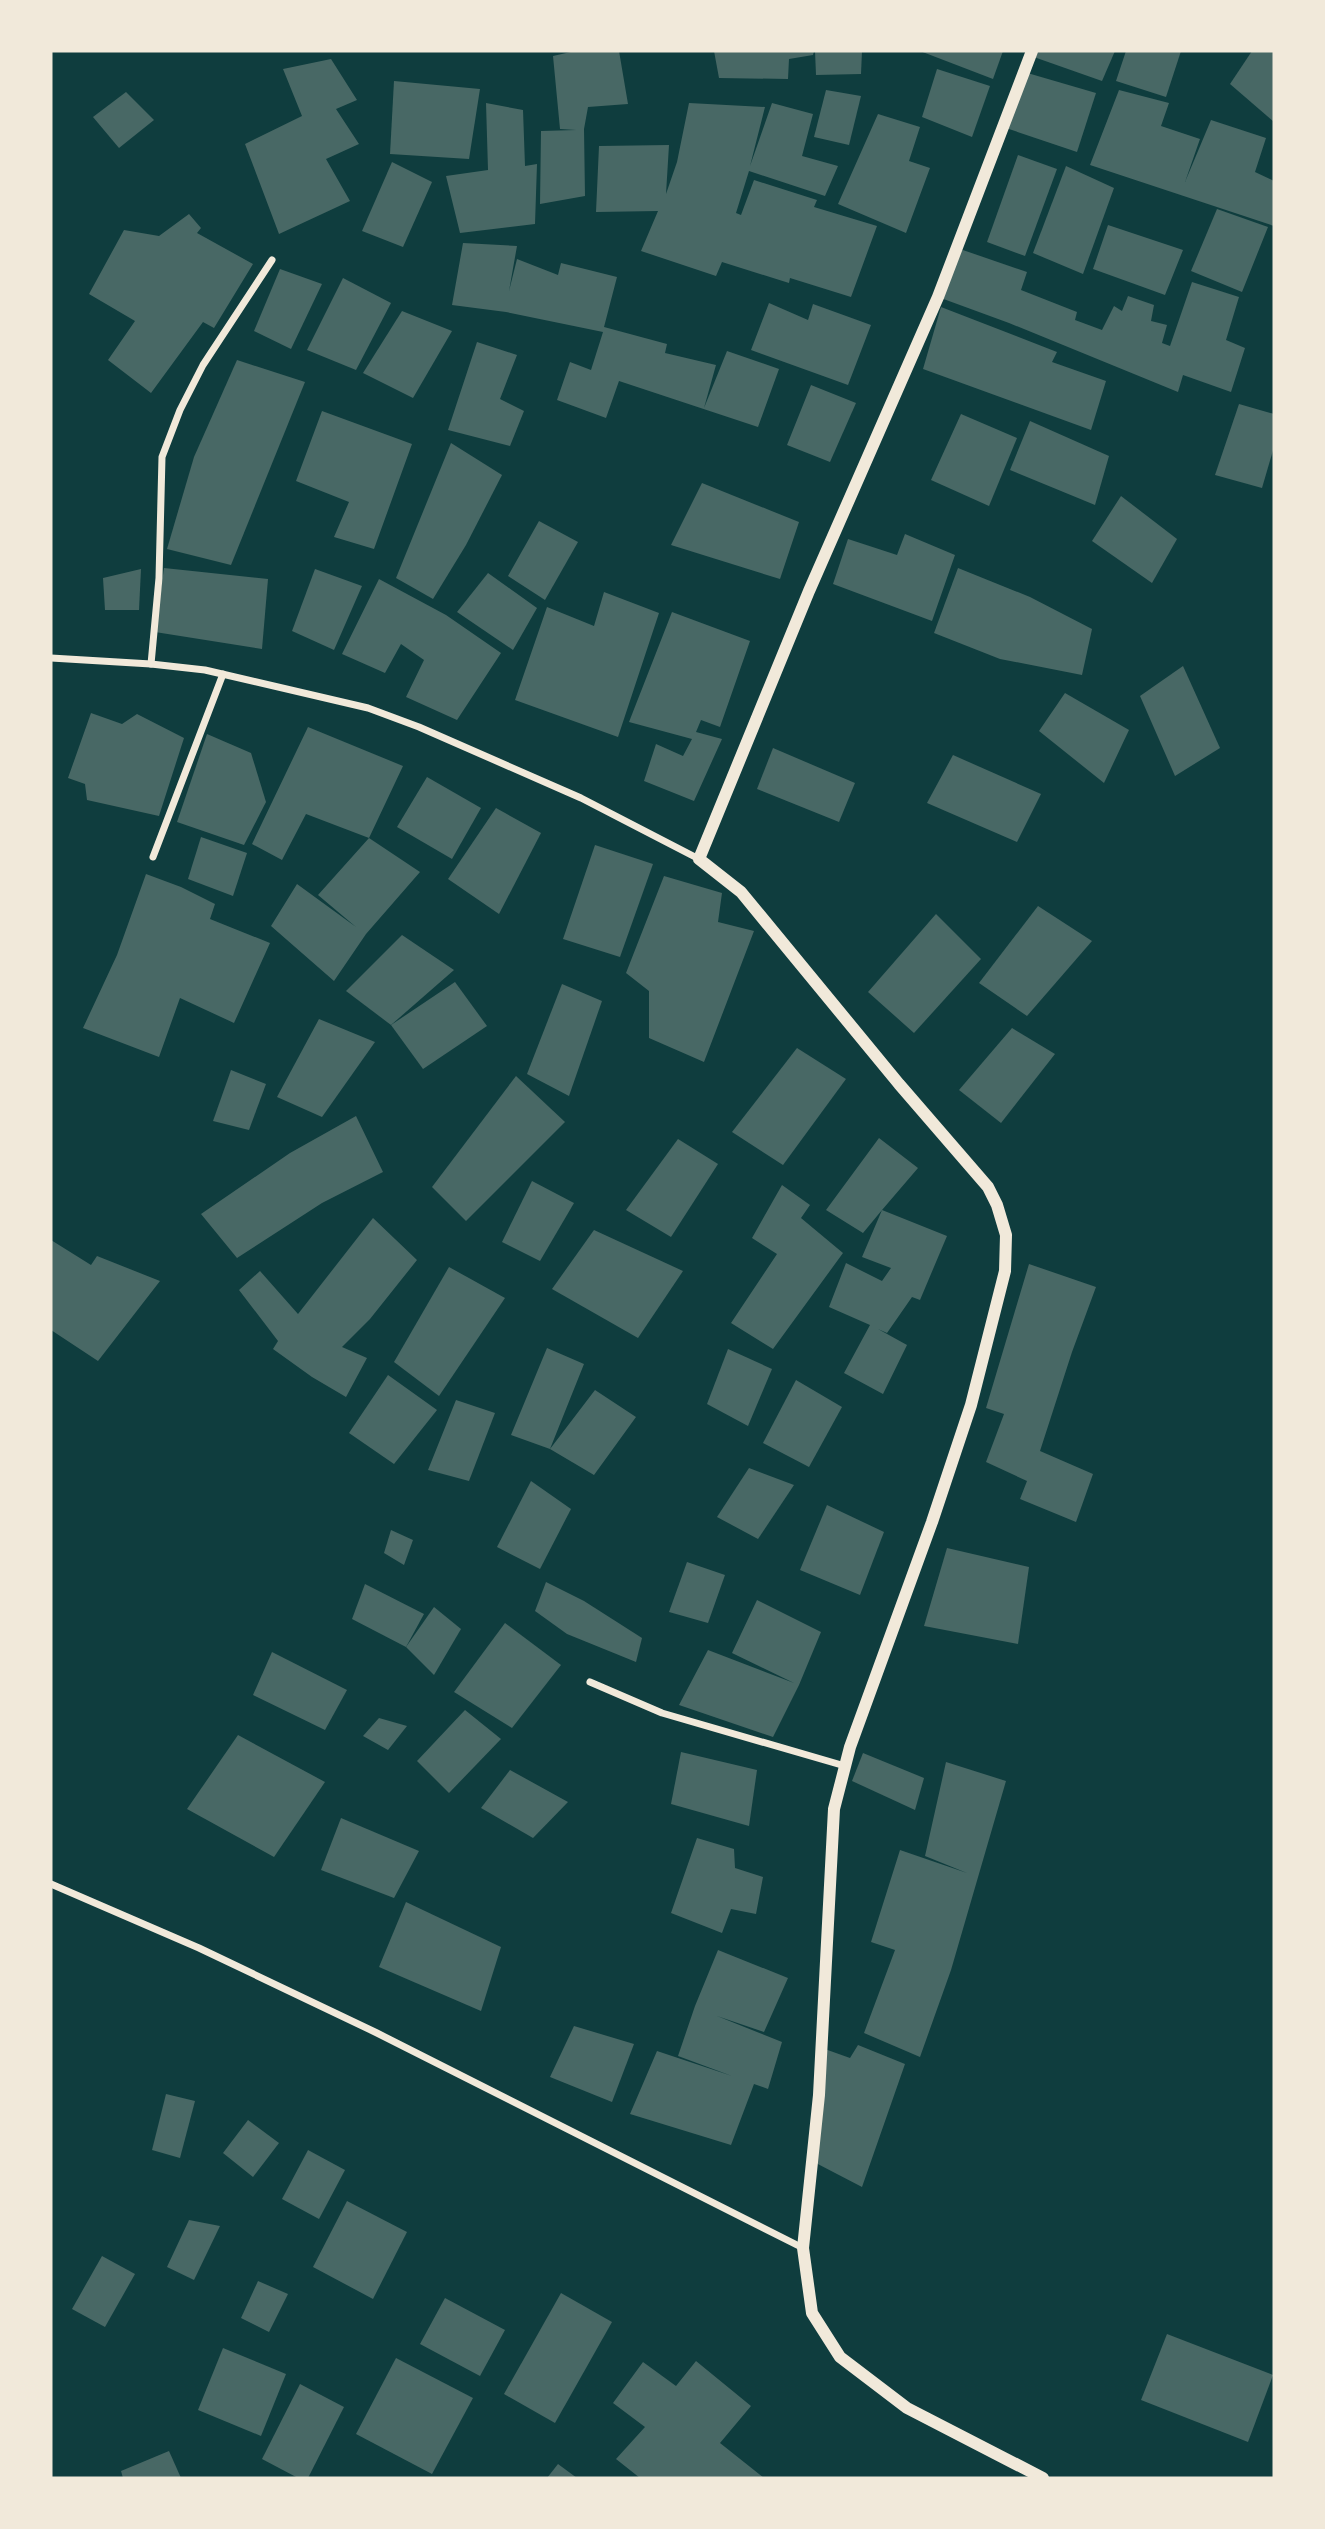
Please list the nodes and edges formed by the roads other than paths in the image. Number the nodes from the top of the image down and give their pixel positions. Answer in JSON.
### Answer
{"nodes":[{"id":1,"x":1032,"y":51,"type":"edge"},
{"id":2,"x":272,"y":260,"type":"dead end"},
{"id":3,"x":51,"y":658,"type":"edge"},
{"id":4,"x":151,"y":664,"type":"junction"},
{"id":5,"x":223,"y":674,"type":"junction"},
{"id":6,"x":153,"y":857,"type":"dead end"},
{"id":7,"x":699,"y":859,"type":"junction"},
{"id":8,"x":590,"y":1682,"type":"dead end"},
{"id":9,"x":845,"y":1766,"type":"junction"},
{"id":10,"x":51,"y":1884,"type":"edge"},
{"id":11,"x":803,"y":2248,"type":"junction"},
{"id":12,"x":1043,"y":2478,"type":"edge"}],
"edges":[{"from":1,"to":7,"type":"street"},
{"from":2,"to":4,"type":"street"},
{"from":3,"to":4,"type":"street"},
{"from":4,"to":5,"type":"street"},
{"from":5,"to":6,"type":"street"},
{"from":5,"to":7,"type":"street"},
{"from":7,"to":9,"type":"street"},
{"from":8,"to":9,"type":"street"},
{"from":9,"to":11,"type":"street"},
{"from":10,"to":11,"type":"street"},
{"from":11,"to":12,"type":"street"}]}
